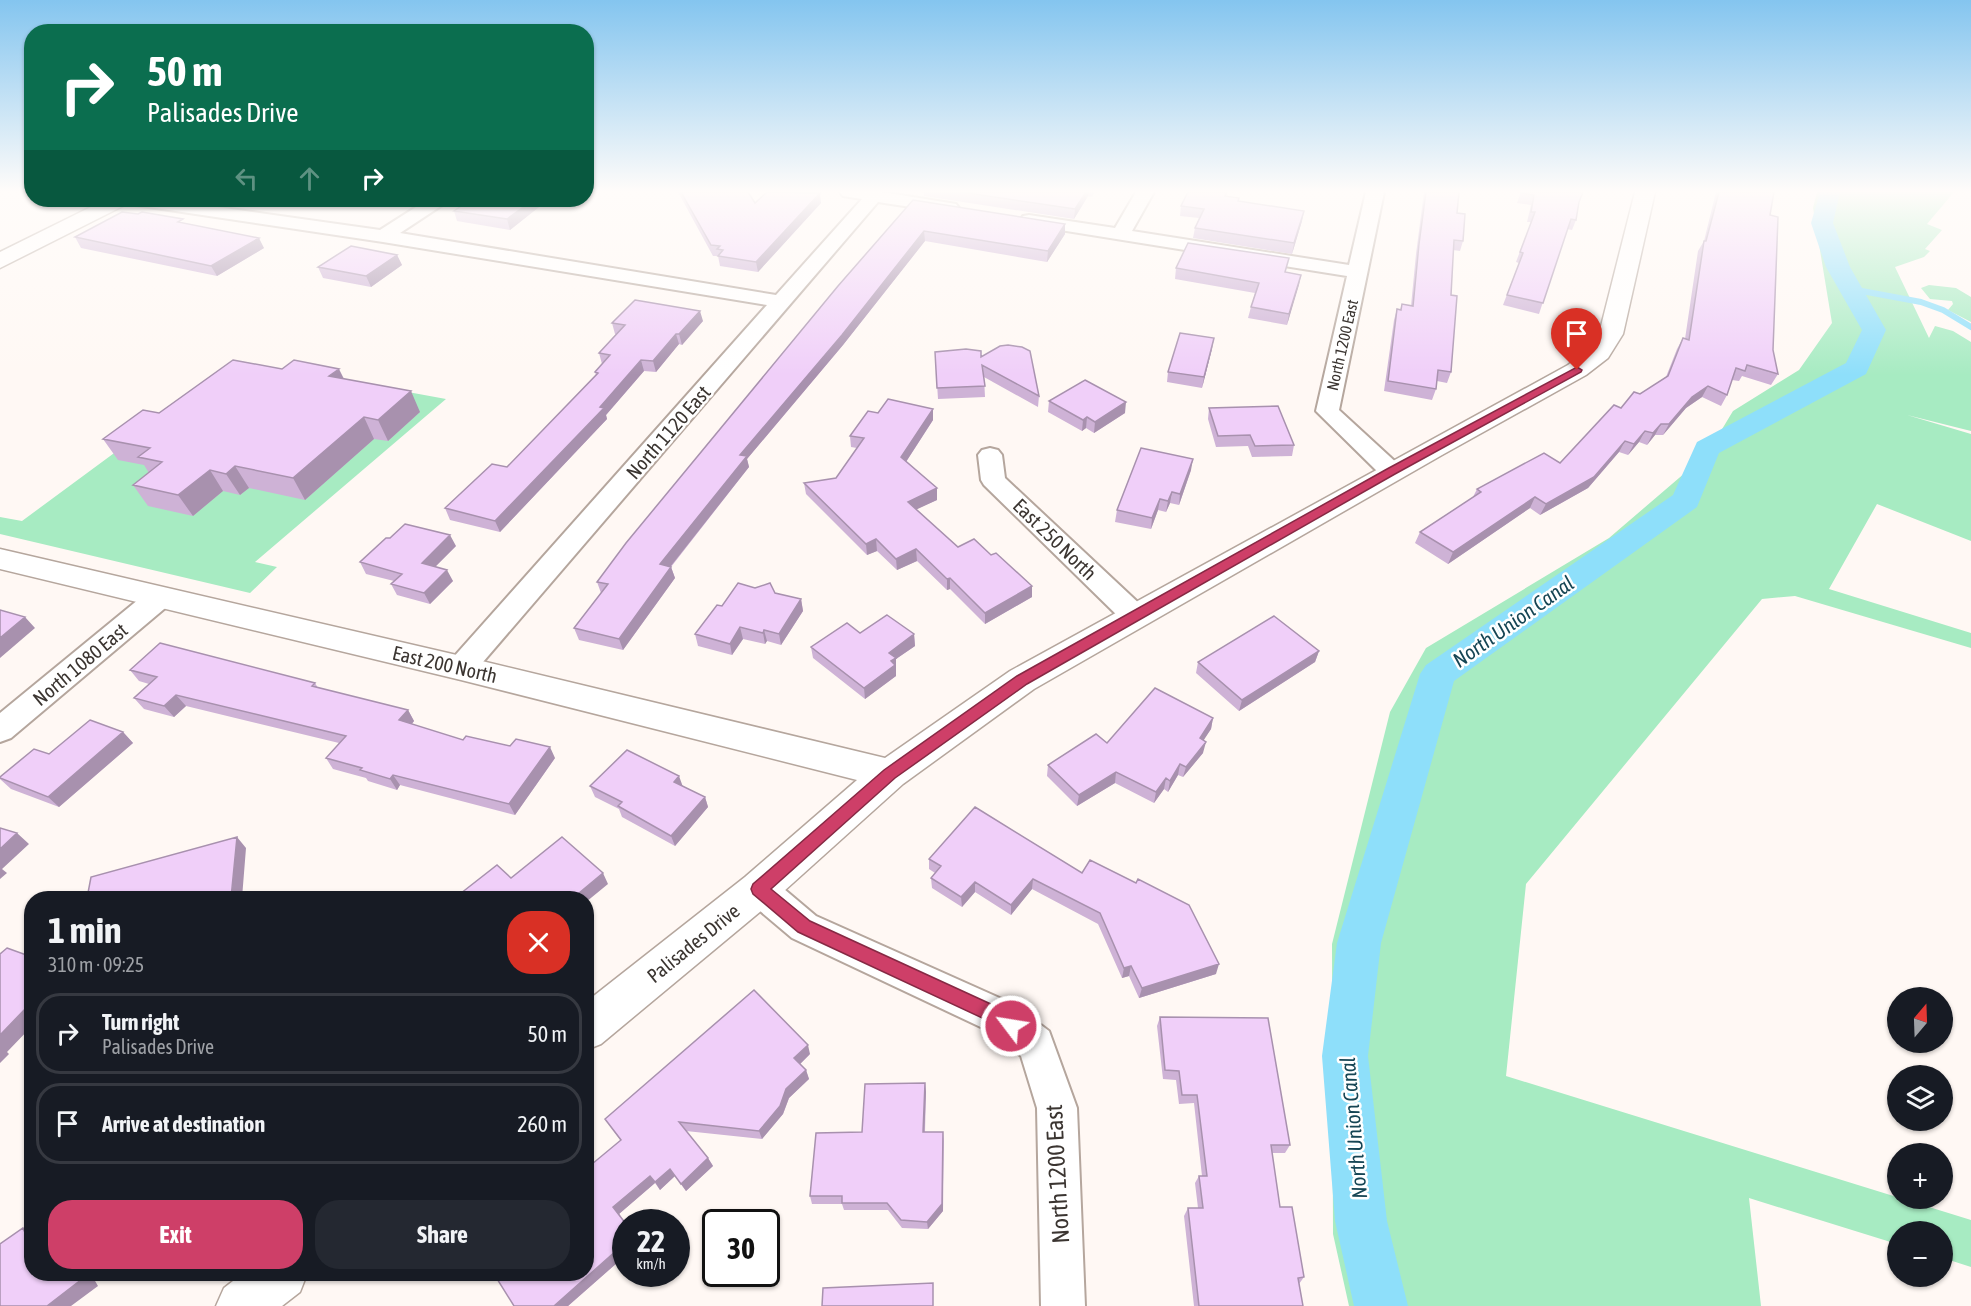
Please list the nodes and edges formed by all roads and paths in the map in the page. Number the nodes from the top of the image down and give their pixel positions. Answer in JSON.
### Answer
{"nodes":[{"id":1,"x":16,"y":253,"type":"edge"},
{"id":2,"x":485,"y":253,"type":"edge"},
{"id":3,"x":825,"y":253,"type":"edge"},
{"id":4,"x":1239,"y":253,"type":"edge"},
{"id":5,"x":1362,"y":253,"type":"edge"},
{"id":6,"x":1630,"y":253,"type":"edge"},
{"id":7,"x":0,"y":261,"type":"edge"},
{"id":8,"x":1358,"y":272,"type":"junction"},
{"id":9,"x":782,"y":302,"type":"junction"},
{"id":10,"x":990,"y":455,"type":"dead end"},
{"id":11,"x":1391,"y":471,"type":"junction"},
{"id":12,"x":0,"y":559,"type":"edge"},
{"id":13,"x":160,"y":597,"type":"junction"},
{"id":14,"x":1134,"y":615,"type":"junction"},
{"id":15,"x":461,"y":668,"type":"junction"},
{"id":16,"x":0,"y":730,"type":"edge"},
{"id":17,"x":890,"y":774,"type":"junction"},
{"id":18,"x":759,"y":889,"type":"junction"},
{"id":19,"x":594,"y":1023,"type":"edge"},
{"id":20,"x":273,"y":1281,"type":"edge"},
{"id":21,"x":242,"y":1306,"type":"edge"},
{"id":22,"x":1063,"y":1306,"type":"edge"}],
"edges":[{"from":1,"to":7,"type":"street"},
{"from":2,"to":9,"type":"street"},
{"from":3,"to":9,"type":"street","name":"North 1120 East"},
{"from":4,"to":8,"type":"street"},
{"from":5,"to":8,"type":"street","name":"North 1200 East"},
{"from":6,"to":11,"type":"street","name":"Palisades Drive"},
{"from":8,"to":11,"type":"street","name":"North 1200 East"},
{"from":9,"to":15,"type":"street","name":"North 1120 East"},
{"from":10,"to":14,"type":"street","name":"East 250 North"},
{"from":11,"to":14,"type":"street","name":"Palisades Drive"},
{"from":12,"to":13,"type":"street","name":"East 200 North"},
{"from":13,"to":15,"type":"street","name":"East 200 North"},
{"from":13,"to":16,"type":"street","name":"North 1080 East"},
{"from":14,"to":17,"type":"street","name":"Palisades Drive"},
{"from":15,"to":17,"type":"street","name":"East 200 North"},
{"from":17,"to":18,"type":"street","name":"Palisades Drive"},
{"from":18,"to":19,"type":"street","name":"Palisades Drive"},
{"from":18,"to":22,"type":"street","name":"North 1200 East"},
{"from":20,"to":21,"type":"street"}]}
